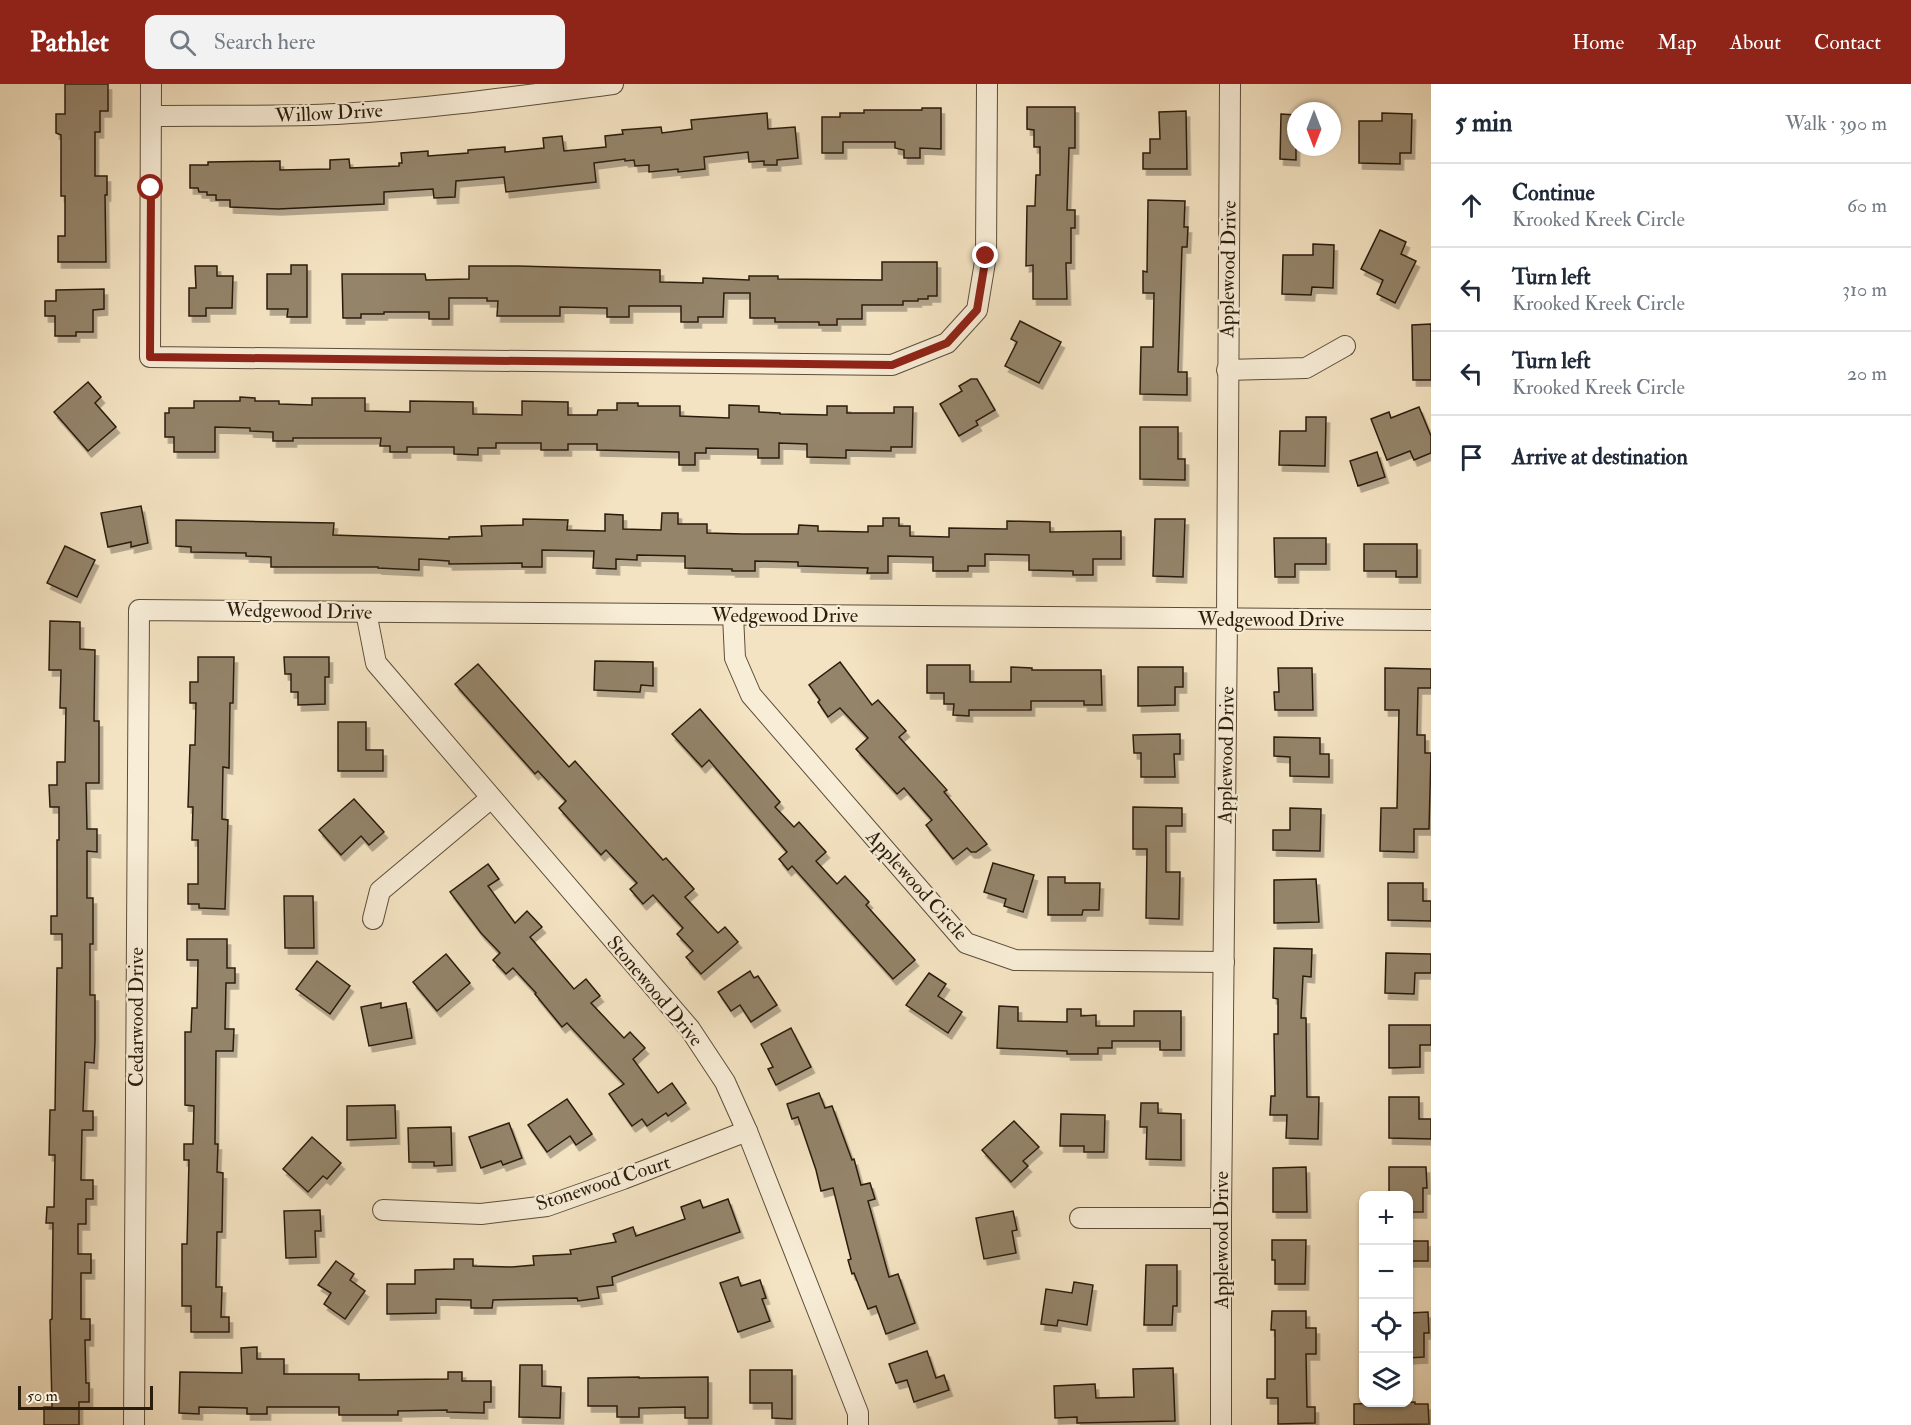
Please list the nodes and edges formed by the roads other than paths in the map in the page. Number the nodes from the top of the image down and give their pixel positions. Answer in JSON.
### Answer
{"nodes":[{"id":1,"x":151,"y":84,"type":"edge"},
{"id":2,"x":613,"y":84,"type":"edge"},
{"id":3,"x":987,"y":84,"type":"edge"},
{"id":4,"x":1230,"y":84,"type":"edge"},
{"id":5,"x":151,"y":117,"type":"junction"},
{"id":6,"x":1345,"y":346,"type":"dead end"},
{"id":7,"x":1227,"y":370,"type":"junction"},
{"id":8,"x":139,"y":610,"type":"joint"},
{"id":9,"x":366,"y":612,"type":"junction"},
{"id":10,"x":733,"y":615,"type":"junction"},
{"id":11,"x":1227,"y":619,"type":"junction"},
{"id":12,"x":1431,"y":620,"type":"edge"},
{"id":13,"x":491,"y":798,"type":"junction"},
{"id":14,"x":373,"y":919,"type":"dead end"},
{"id":15,"x":1224,"y":962,"type":"junction"},
{"id":16,"x":747,"y":1131,"type":"junction"},
{"id":17,"x":383,"y":1210,"type":"dead end"},
{"id":18,"x":1080,"y":1218,"type":"dead end"},
{"id":19,"x":1221,"y":1218,"type":"junction"},
{"id":20,"x":134,"y":1425,"type":"edge"},
{"id":21,"x":858,"y":1425,"type":"edge"},
{"id":22,"x":1221,"y":1425,"type":"edge"}],
"edges":[{"from":1,"to":5,"type":"street"},
{"from":2,"to":5,"type":"street","name":"Willow Drive"},
{"from":3,"to":5,"type":"street"},
{"from":4,"to":7,"type":"street","name":"Applewood Drive"},
{"from":6,"to":7,"type":"street"},
{"from":7,"to":11,"type":"street","name":"Applewood Drive"},
{"from":8,"to":9,"type":"street","name":"Wedgewood Drive"},
{"from":8,"to":20,"type":"street","name":"Cedarwood Drive"},
{"from":9,"to":10,"type":"street","name":"Wedgewood Drive"},
{"from":9,"to":13,"type":"street","name":"Stonewood Drive"},
{"from":10,"to":11,"type":"street","name":"Wedgewood Drive"},
{"from":10,"to":15,"type":"street","name":"Applewood Circle"},
{"from":11,"to":12,"type":"street","name":"Wedgewood Drive"},
{"from":11,"to":15,"type":"street","name":"Applewood Drive"},
{"from":13,"to":14,"type":"street"},
{"from":13,"to":16,"type":"street","name":"Stonewood Drive"},
{"from":15,"to":19,"type":"street","name":"Applewood Drive"},
{"from":16,"to":17,"type":"street","name":"Stonewood Court"},
{"from":16,"to":21,"type":"street","name":"Stonewood Drive"},
{"from":18,"to":19,"type":"street"},
{"from":19,"to":22,"type":"street","name":"Applewood Drive"}]}
